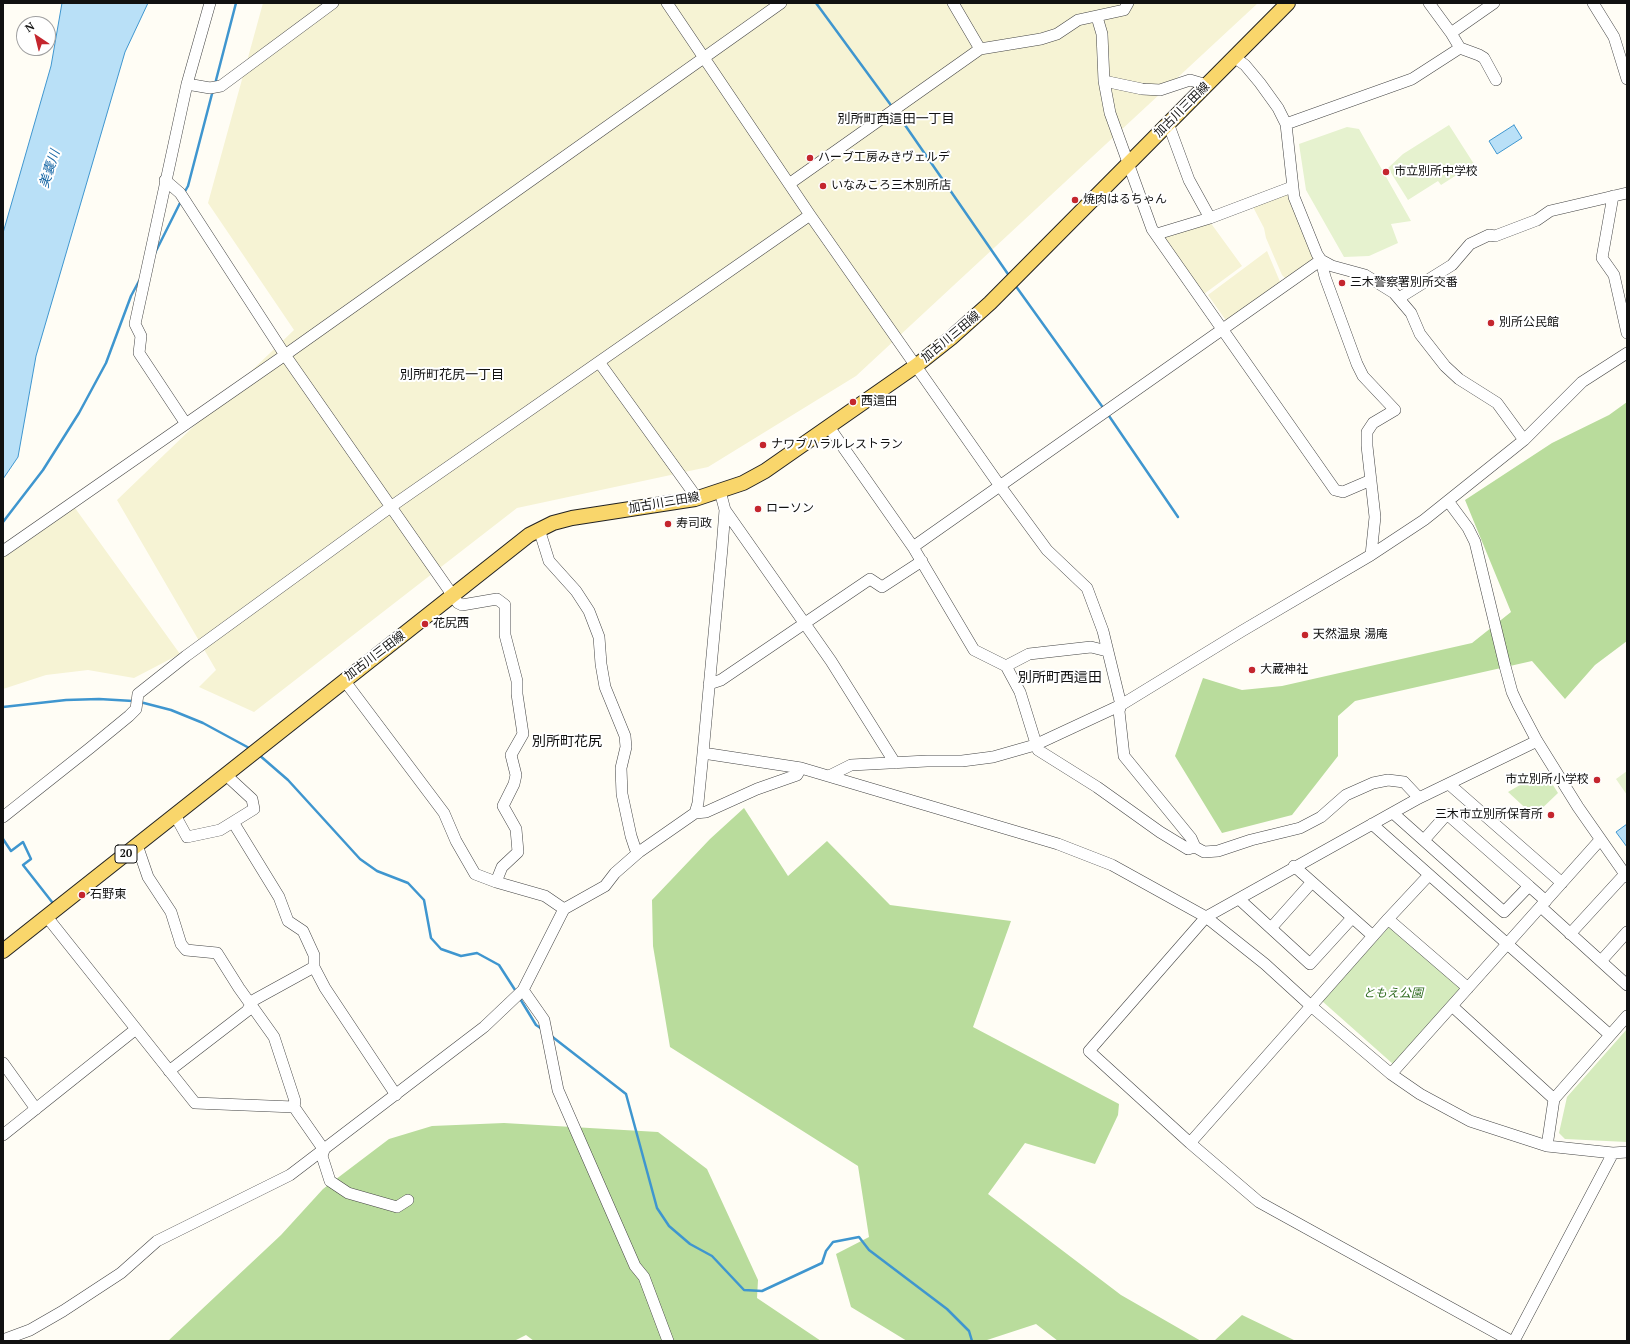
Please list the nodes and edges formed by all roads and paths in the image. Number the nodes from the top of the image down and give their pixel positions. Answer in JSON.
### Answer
{"nodes":[{"id":1,"x":210,"y":3,"type":"edge"},
{"id":2,"x":333,"y":3,"type":"edge"},
{"id":3,"x":667,"y":3,"type":"edge"},
{"id":4,"x":781,"y":3,"type":"edge"},
{"id":5,"x":953,"y":3,"type":"edge"},
{"id":6,"x":1128,"y":3,"type":"edge"},
{"id":7,"x":1429,"y":3,"type":"edge"},
{"id":8,"x":1494,"y":3,"type":"edge"},
{"id":9,"x":1593,"y":3,"type":"edge"},
{"id":10,"x":1283,"y":5,"type":"edge"},
{"id":11,"x":1097,"y":17,"type":"junction"},
{"id":12,"x":1451,"y":33,"type":"junction"},
{"id":13,"x":1460,"y":48,"type":"junction"},
{"id":14,"x":980,"y":50,"type":"junction"},
{"id":15,"x":704,"y":57,"type":"junction"},
{"id":16,"x":1234,"y":57,"type":"junction"},
{"id":17,"x":1627,"y":79,"type":"edge"},
{"id":18,"x":1496,"y":80,"type":"dead end"},
{"id":19,"x":1104,"y":81,"type":"junction"},
{"id":20,"x":187,"y":84,"type":"junction"},
{"id":21,"x":1207,"y":85,"type":"junction"},
{"id":22,"x":1168,"y":123,"type":"junction"},
{"id":23,"x":1286,"y":124,"type":"junction"},
{"id":24,"x":1129,"y":163,"type":"junction"},
{"id":25,"x":166,"y":180,"type":"junction"},
{"id":26,"x":789,"y":184,"type":"junction"},
{"id":27,"x":1292,"y":187,"type":"junction"},
{"id":28,"x":1627,"y":193,"type":"edge"},
{"id":29,"x":1613,"y":196,"type":"junction"},
{"id":30,"x":810,"y":215,"type":"junction"},
{"id":31,"x":1210,"y":218,"type":"junction"},
{"id":32,"x":1157,"y":234,"type":"junction"},
{"id":33,"x":1322,"y":260,"type":"junction"},
{"id":34,"x":1399,"y":298,"type":"junction"},
{"id":35,"x":1224,"y":329,"type":"junction"},
{"id":36,"x":1627,"y":333,"type":"edge"},
{"id":37,"x":1627,"y":353,"type":"edge"},
{"id":38,"x":285,"y":355,"type":"junction"},
{"id":39,"x":599,"y":362,"type":"junction"},
{"id":40,"x":917,"y":365,"type":"junction"},
{"id":41,"x":186,"y":424,"type":"junction"},
{"id":42,"x":829,"y":427,"type":"junction"},
{"id":43,"x":1524,"y":440,"type":"junction"},
{"id":44,"x":1371,"y":480,"type":"junction"},
{"id":45,"x":1000,"y":486,"type":"junction"},
{"id":46,"x":720,"y":491,"type":"junction"},
{"id":47,"x":695,"y":499,"type":"junction"},
{"id":48,"x":1448,"y":501,"type":"junction"},
{"id":49,"x":392,"y":506,"type":"junction"},
{"id":50,"x":725,"y":510,"type":"junction"},
{"id":51,"x":539,"y":529,"type":"junction"},
{"id":52,"x":913,"y":547,"type":"junction"},
{"id":53,"x":3,"y":551,"type":"edge"},
{"id":54,"x":1371,"y":555,"type":"junction"},
{"id":55,"x":922,"y":561,"type":"junction"},
{"id":56,"x":454,"y":596,"type":"junction"},
{"id":57,"x":805,"y":623,"type":"junction"},
{"id":58,"x":1107,"y":651,"type":"junction"},
{"id":59,"x":1006,"y":666,"type":"junction"},
{"id":60,"x":344,"y":680,"type":"junction"},
{"id":61,"x":709,"y":684,"type":"junction"},
{"id":62,"x":1121,"y":705,"type":"junction"},
{"id":63,"x":1537,"y":741,"type":"junction"},
{"id":64,"x":1035,"y":745,"type":"junction"},
{"id":65,"x":703,"y":753,"type":"junction"},
{"id":66,"x":895,"y":763,"type":"junction"},
{"id":67,"x":801,"y":768,"type":"junction"},
{"id":68,"x":226,"y":774,"type":"junction"},
{"id":69,"x":829,"y":776,"type":"junction"},
{"id":70,"x":1449,"y":784,"type":"junction"},
{"id":71,"x":1419,"y":798,"type":"junction"},
{"id":72,"x":695,"y":813,"type":"junction"},
{"id":73,"x":1393,"y":813,"type":"junction"},
{"id":74,"x":175,"y":815,"type":"junction"},
{"id":75,"x":3,"y":817,"type":"edge"},
{"id":76,"x":233,"y":822,"type":"junction"},
{"id":77,"x":1372,"y":824,"type":"junction"},
{"id":78,"x":1424,"y":840,"type":"junction"},
{"id":79,"x":1600,"y":840,"type":"junction"},
{"id":80,"x":138,"y":845,"type":"junction"},
{"id":81,"x":1195,"y":847,"type":"junction"},
{"id":82,"x":639,"y":852,"type":"junction"},
{"id":83,"x":1294,"y":866,"type":"junction"},
{"id":84,"x":1626,"y":875,"type":"edge"},
{"id":85,"x":1429,"y":876,"type":"junction"},
{"id":86,"x":496,"y":882,"type":"junction"},
{"id":87,"x":1312,"y":882,"type":"junction"},
{"id":88,"x":1562,"y":883,"type":"junction"},
{"id":89,"x":1529,"y":886,"type":"junction"},
{"id":90,"x":1239,"y":899,"type":"junction"},
{"id":91,"x":1543,"y":904,"type":"junction"},
{"id":92,"x":564,"y":909,"type":"junction"},
{"id":93,"x":47,"y":917,"type":"junction"},
{"id":94,"x":1206,"y":917,"type":"junction"},
{"id":95,"x":1352,"y":918,"type":"junction"},
{"id":96,"x":1388,"y":919,"type":"junction"},
{"id":97,"x":1271,"y":928,"type":"junction"},
{"id":98,"x":1627,"y":932,"type":"edge"},
{"id":99,"x":1570,"y":934,"type":"junction"},
{"id":100,"x":1373,"y":936,"type":"junction"},
{"id":101,"x":1507,"y":944,"type":"junction"},
{"id":102,"x":3,"y":951,"type":"edge"},
{"id":103,"x":1601,"y":961,"type":"junction"},
{"id":104,"x":314,"y":967,"type":"junction"},
{"id":105,"x":1627,"y":984,"type":"edge"},
{"id":106,"x":1468,"y":988,"type":"junction"},
{"id":107,"x":523,"y":990,"type":"junction"},
{"id":108,"x":251,"y":1005,"type":"junction"},
{"id":109,"x":1311,"y":1006,"type":"junction"},
{"id":110,"x":1452,"y":1006,"type":"junction"},
{"id":111,"x":1627,"y":1016,"type":"edge"},
{"id":112,"x":136,"y":1029,"type":"junction"},
{"id":113,"x":1610,"y":1036,"type":"junction"},
{"id":114,"x":3,"y":1063,"type":"edge"},
{"id":115,"x":169,"y":1071,"type":"junction"},
{"id":116,"x":1391,"y":1074,"type":"junction"},
{"id":117,"x":396,"y":1095,"type":"junction"},
{"id":118,"x":1554,"y":1099,"type":"junction"},
{"id":119,"x":294,"y":1107,"type":"junction"},
{"id":120,"x":36,"y":1109,"type":"junction"},
{"id":121,"x":3,"y":1135,"type":"edge"},
{"id":122,"x":1190,"y":1143,"type":"junction"},
{"id":123,"x":1547,"y":1146,"type":"junction"},
{"id":124,"x":324,"y":1150,"type":"junction"},
{"id":125,"x":1627,"y":1152,"type":"edge"},
{"id":126,"x":1613,"y":1153,"type":"junction"},
{"id":127,"x":408,"y":1200,"type":"dead end"},
{"id":128,"x":3,"y":1340,"type":"edge"},
{"id":129,"x":668,"y":1341,"type":"edge"},
{"id":130,"x":1511,"y":1341,"type":"edge"},
{"id":131,"x":1514,"y":1341,"type":"edge"}],
"edges":[{"from":1,"to":20,"type":"street"},
{"from":2,"to":20,"type":"street"},
{"from":3,"to":15,"type":"street"},
{"from":4,"to":15,"type":"street"},
{"from":5,"to":14,"type":"street"},
{"from":6,"to":11,"type":"street"},
{"from":7,"to":12,"type":"street"},
{"from":8,"to":12,"type":"street"},
{"from":9,"to":17,"type":"street"},
{"from":10,"to":16,"type":"main road","name":"加古川三田線","number":"20"},
{"from":11,"to":14,"type":"street"},
{"from":11,"to":19,"type":"street"},
{"from":12,"to":13,"type":"street"},
{"from":13,"to":18,"type":"street"},
{"from":13,"to":23,"type":"street"},
{"from":14,"to":26,"type":"street"},
{"from":15,"to":26,"type":"street"},
{"from":15,"to":38,"type":"street"},
{"from":16,"to":21,"type":"main road","name":"加古川三田線","number":"20"},
{"from":16,"to":23,"type":"street"},
{"from":19,"to":21,"type":"street"},
{"from":19,"to":24,"type":"street"},
{"from":20,"to":25,"type":"street"},
{"from":21,"to":22,"type":"main road","name":"加古川三田線","number":"20"},
{"from":22,"to":24,"type":"main road","name":"加古川三田線","number":"20"},
{"from":22,"to":31,"type":"street"},
{"from":23,"to":27,"type":"street"},
{"from":24,"to":32,"type":"street"},
{"from":24,"to":40,"type":"main road","name":"加古川三田線","number":"20"},
{"from":25,"to":38,"type":"street"},
{"from":25,"to":41,"type":"street"},
{"from":26,"to":30,"type":"street"},
{"from":27,"to":31,"type":"street"},
{"from":27,"to":33,"type":"street"},
{"from":28,"to":29,"type":"street"},
{"from":29,"to":34,"type":"street"},
{"from":29,"to":36,"type":"street"},
{"from":30,"to":39,"type":"street"},
{"from":30,"to":40,"type":"street"},
{"from":31,"to":32,"type":"street"},
{"from":32,"to":35,"type":"street"},
{"from":33,"to":34,"type":"street"},
{"from":33,"to":35,"type":"street"},
{"from":33,"to":44,"type":"street"},
{"from":34,"to":43,"type":"street"},
{"from":35,"to":44,"type":"street"},
{"from":35,"to":45,"type":"street"},
{"from":37,"to":43,"type":"street"},
{"from":38,"to":41,"type":"street"},
{"from":38,"to":49,"type":"street"},
{"from":39,"to":47,"type":"street"},
{"from":39,"to":49,"type":"street"},
{"from":40,"to":42,"type":"main road","name":"加古川三田線","number":"20"},
{"from":40,"to":45,"type":"street"},
{"from":41,"to":53,"type":"street"},
{"from":42,"to":46,"type":"main road","name":"加古川三田線","number":"20"},
{"from":42,"to":52,"type":"street"},
{"from":43,"to":48,"type":"street"},
{"from":44,"to":54,"type":"street"},
{"from":45,"to":52,"type":"street"},
{"from":45,"to":58,"type":"street"},
{"from":46,"to":47,"type":"main road","name":"加古川三田線","number":"20"},
{"from":46,"to":50,"type":"street"},
{"from":47,"to":51,"type":"main road","name":"加古川三田線","number":"20"},
{"from":48,"to":54,"type":"street"},
{"from":48,"to":63,"type":"street"},
{"from":49,"to":56,"type":"street"},
{"from":49,"to":75,"type":"street"},
{"from":50,"to":57,"type":"street"},
{"from":50,"to":61,"type":"street"},
{"from":51,"to":56,"type":"main road","name":"加古川三田線","number":"20"},
{"from":51,"to":82,"type":"street"},
{"from":52,"to":55,"type":"street"},
{"from":54,"to":62,"type":"street"},
{"from":55,"to":57,"type":"street"},
{"from":55,"to":59,"type":"street"},
{"from":56,"to":60,"type":"main road","name":"加古川三田線","number":"20"},
{"from":56,"to":86,"type":"street"},
{"from":57,"to":61,"type":"street"},
{"from":57,"to":66,"type":"street"},
{"from":58,"to":59,"type":"street"},
{"from":58,"to":62,"type":"street"},
{"from":59,"to":64,"type":"street"},
{"from":60,"to":68,"type":"main road","name":"加古川三田線","number":"20"},
{"from":60,"to":86,"type":"street"},
{"from":61,"to":65,"type":"street"},
{"from":62,"to":64,"type":"street"},
{"from":62,"to":81,"type":"street"},
{"from":63,"to":70,"type":"street"},
{"from":63,"to":79,"type":"street"},
{"from":64,"to":66,"type":"street"},
{"from":64,"to":81,"type":"street"},
{"from":65,"to":67,"type":"street"},
{"from":65,"to":72,"type":"street"},
{"from":66,"to":69,"type":"street"},
{"from":67,"to":69,"type":"street"},
{"from":67,"to":72,"type":"street"},
{"from":68,"to":74,"type":"main road","name":"加古川三田線","number":"20"},
{"from":68,"to":76,"type":"street"},
{"from":69,"to":94,"type":"street"},
{"from":70,"to":71,"type":"street"},
{"from":70,"to":88,"type":"street"},
{"from":71,"to":73,"type":"street"},
{"from":71,"to":81,"type":"street"},
{"from":72,"to":82,"type":"street"},
{"from":73,"to":77,"type":"street"},
{"from":73,"to":78,"type":"street"},
{"from":74,"to":76,"type":"street"},
{"from":74,"to":80,"type":"main road","name":"加古川三田線","number":"20"},
{"from":76,"to":104,"type":"street"},
{"from":77,"to":83,"type":"street"},
{"from":77,"to":85,"type":"street"},
{"from":78,"to":89,"type":"street"},
{"from":78,"to":89,"type":"street"},
{"from":79,"to":84,"type":"street"},
{"from":79,"to":88,"type":"street"},
{"from":80,"to":93,"type":"main road","name":"加古川三田線","number":"20"},
{"from":80,"to":108,"type":"street"},
{"from":82,"to":92,"type":"street"},
{"from":83,"to":87,"type":"street"},
{"from":83,"to":90,"type":"street"},
{"from":84,"to":99,"type":"street"},
{"from":85,"to":96,"type":"street"},
{"from":85,"to":101,"type":"street"},
{"from":86,"to":92,"type":"street"},
{"from":87,"to":95,"type":"street"},
{"from":87,"to":97,"type":"street"},
{"from":88,"to":91,"type":"street"},
{"from":89,"to":91,"type":"street"},
{"from":90,"to":94,"type":"street"},
{"from":90,"to":97,"type":"street"},
{"from":91,"to":99,"type":"street"},
{"from":91,"to":101,"type":"street"},
{"from":92,"to":107,"type":"street"},
{"from":93,"to":102,"type":"main road","name":"加古川三田線","number":"20"},
{"from":93,"to":112,"type":"street"},
{"from":94,"to":109,"type":"street"},
{"from":94,"to":122,"type":"street"},
{"from":95,"to":97,"type":"street"},
{"from":95,"to":100,"type":"street"},
{"from":96,"to":100,"type":"street"},
{"from":96,"to":106,"type":"street"},
{"from":98,"to":103,"type":"street"},
{"from":99,"to":103,"type":"street"},
{"from":100,"to":109,"type":"street"},
{"from":101,"to":106,"type":"street"},
{"from":101,"to":113,"type":"street"},
{"from":103,"to":105,"type":"street"},
{"from":104,"to":108,"type":"street"},
{"from":104,"to":117,"type":"street"},
{"from":106,"to":110,"type":"street"},
{"from":107,"to":117,"type":"street"},
{"from":107,"to":129,"type":"street"},
{"from":108,"to":115,"type":"street"},
{"from":108,"to":119,"type":"street"},
{"from":109,"to":116,"type":"street"},
{"from":109,"to":122,"type":"street"},
{"from":110,"to":116,"type":"street"},
{"from":110,"to":118,"type":"street"},
{"from":111,"to":113,"type":"street"},
{"from":112,"to":115,"type":"street"},
{"from":112,"to":120,"type":"street"},
{"from":113,"to":118,"type":"street"},
{"from":114,"to":120,"type":"street"},
{"from":115,"to":119,"type":"street"},
{"from":116,"to":123,"type":"street"},
{"from":117,"to":124,"type":"street"},
{"from":118,"to":123,"type":"street"},
{"from":119,"to":124,"type":"street"},
{"from":120,"to":121,"type":"street"},
{"from":122,"to":130,"type":"street"},
{"from":123,"to":126,"type":"street"},
{"from":124,"to":127,"type":"street"},
{"from":124,"to":128,"type":"street"},
{"from":125,"to":126,"type":"street"},
{"from":126,"to":131,"type":"street"}]}
